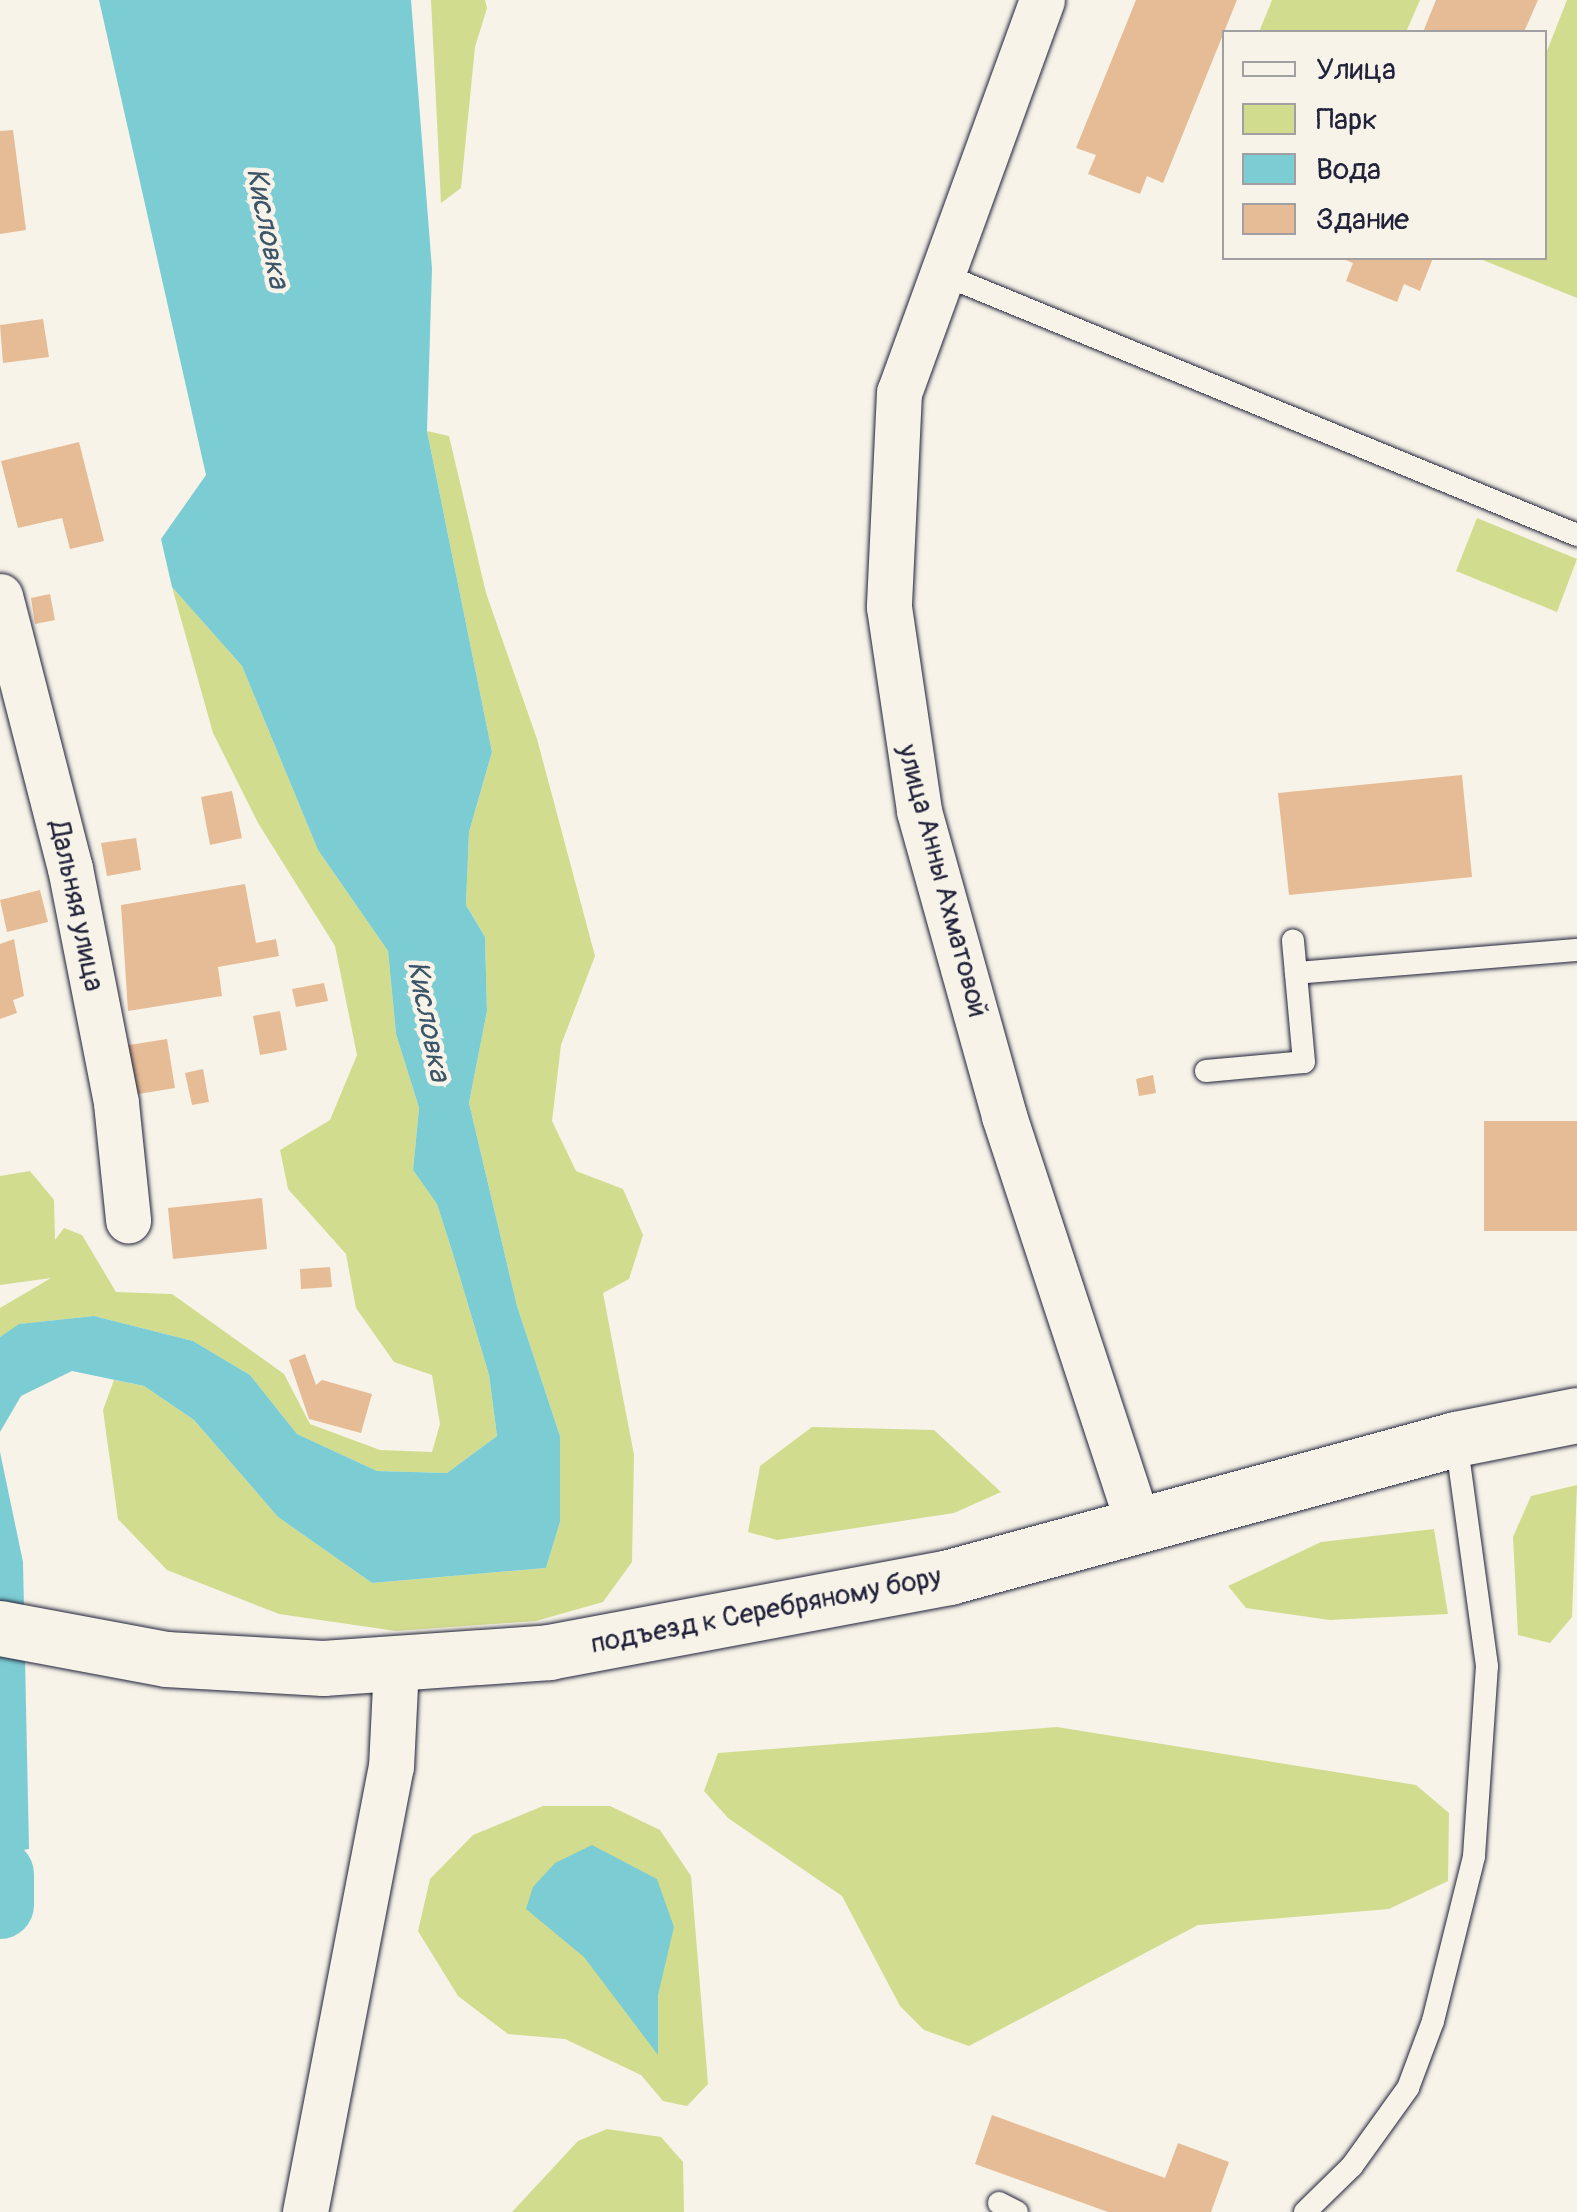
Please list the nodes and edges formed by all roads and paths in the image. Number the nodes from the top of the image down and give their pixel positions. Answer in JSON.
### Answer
{"nodes":[{"id":1,"x":1042,"y":0,"type":"edge"},
{"id":2,"x":937,"y":272,"type":"junction"},
{"id":3,"x":1577,"y":535,"type":"edge"},
{"id":4,"x":0,"y":596,"type":"edge"},
{"id":5,"x":1292,"y":940,"type":"dead end"},
{"id":6,"x":1577,"y":950,"type":"edge"},
{"id":7,"x":1296,"y":973,"type":"junction"},
{"id":8,"x":1206,"y":1071,"type":"dead end"},
{"id":9,"x":128,"y":1220,"type":"dead end"},
{"id":10,"x":1577,"y":1415,"type":"edge"},
{"id":11,"x":1456,"y":1439,"type":"junction"},
{"id":12,"x":1138,"y":1524,"type":"junction"},
{"id":13,"x":0,"y":1628,"type":"edge"},
{"id":14,"x":396,"y":1666,"type":"junction"},
{"id":15,"x":305,"y":2212,"type":"edge"},
{"id":16,"x":1305,"y":2212,"type":"edge"}],
"edges":[{"from":1,"to":2,"type":"street","name":"улица Анны Ахматовой"},
{"from":2,"to":3,"type":"lane"},
{"from":2,"to":12,"type":"street","name":"улица Анны Ахматовой"},
{"from":4,"to":9,"type":"street","name":"Дальняя улица"},
{"from":5,"to":7,"type":"lane"},
{"from":6,"to":7,"type":"lane"},
{"from":7,"to":8,"type":"lane"},
{"from":10,"to":11,"type":"street","name":"подъезд к Серебряному бору"},
{"from":11,"to":12,"type":"street","name":"подъезд к Серебряному бору"},
{"from":11,"to":16,"type":"lane"},
{"from":12,"to":14,"type":"street","name":"подъезд к Серебряному бору"},
{"from":13,"to":14,"type":"street","name":"подъезд к Серебряному бору"},
{"from":14,"to":15,"type":"street"}]}
